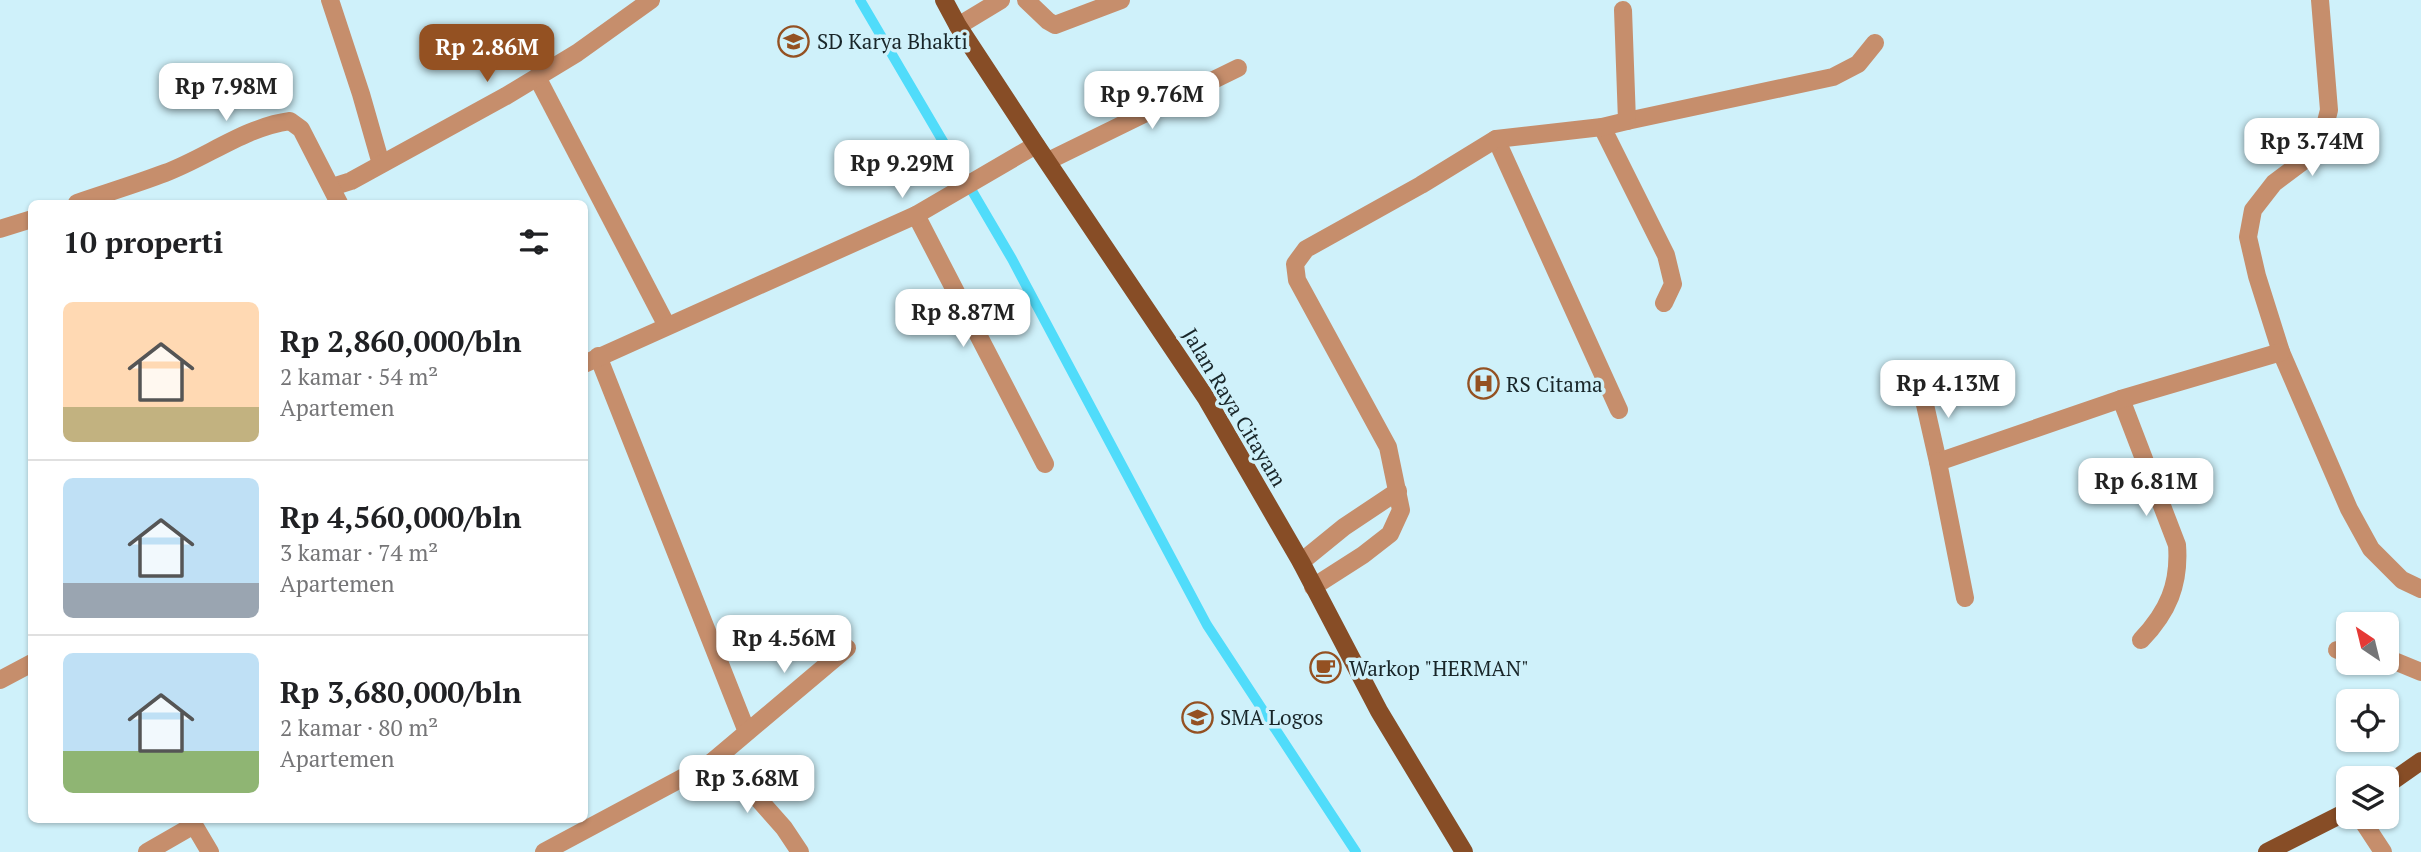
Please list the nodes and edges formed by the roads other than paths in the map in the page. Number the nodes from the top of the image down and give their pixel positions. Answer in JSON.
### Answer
{"nodes":[{"id":1,"x":330,"y":0,"type":"edge"},
{"id":2,"x":651,"y":0,"type":"edge"},
{"id":3,"x":944,"y":0,"type":"edge"},
{"id":4,"x":1001,"y":0,"type":"edge"},
{"id":5,"x":1026,"y":0,"type":"edge"},
{"id":6,"x":1121,"y":0,"type":"edge"},
{"id":7,"x":2319,"y":0,"type":"edge"},
{"id":8,"x":1623,"y":10,"type":"dead end"},
{"id":9,"x":958,"y":26,"type":"junction"},
{"id":10,"x":1875,"y":43,"type":"dead end"},
{"id":11,"x":1238,"y":68,"type":"dead end"},
{"id":12,"x":537,"y":77,"type":"junction"},
{"id":13,"x":1627,"y":121,"type":"junction"},
{"id":14,"x":1602,"y":127,"type":"junction"},
{"id":15,"x":1496,"y":139,"type":"junction"},
{"id":16,"x":1036,"y":145,"type":"junction"},
{"id":17,"x":1048,"y":161,"type":"junction"},
{"id":18,"x":381,"y":164,"type":"junction"},
{"id":19,"x":336,"y":195,"type":"edge"},
{"id":20,"x":86,"y":200,"type":"edge"},
{"id":21,"x":916,"y":215,"type":"junction"},
{"id":22,"x":28,"y":220,"type":"edge"},
{"id":23,"x":0,"y":229,"type":"edge"},
{"id":24,"x":1664,"y":303,"type":"dead end"},
{"id":25,"x":667,"y":326,"type":"junction"},
{"id":26,"x":2281,"y":352,"type":"junction"},
{"id":27,"x":591,"y":360,"type":"edge"},
{"id":28,"x":1921,"y":387,"type":"dead end"},
{"id":29,"x":2121,"y":399,"type":"junction"},
{"id":30,"x":1619,"y":410,"type":"dead end"},
{"id":31,"x":1938,"y":462,"type":"junction"},
{"id":32,"x":1045,"y":464,"type":"dead end"},
{"id":33,"x":1398,"y":491,"type":"junction"},
{"id":34,"x":1301,"y":562,"type":"junction"},
{"id":35,"x":1313,"y":587,"type":"junction"},
{"id":36,"x":2421,"y":589,"type":"edge"},
{"id":37,"x":1965,"y":598,"type":"dead end"},
{"id":38,"x":2141,"y":640,"type":"dead end"},
{"id":39,"x":847,"y":648,"type":"dead end"},
{"id":40,"x":2399,"y":663,"type":"edge"},
{"id":41,"x":28,"y":665,"type":"edge"},
{"id":42,"x":2421,"y":672,"type":"edge"},
{"id":43,"x":0,"y":680,"type":"edge"},
{"id":44,"x":747,"y":732,"type":"junction"},
{"id":45,"x":2421,"y":761,"type":"edge"},
{"id":46,"x":712,"y":762,"type":"junction"},
{"id":47,"x":2399,"y":777,"type":"edge"},
{"id":48,"x":2336,"y":817,"type":"edge"},
{"id":49,"x":197,"y":823,"type":"edge"},
{"id":50,"x":199,"y":823,"type":"edge"},
{"id":51,"x":2368,"y":829,"type":"edge"},
{"id":52,"x":148,"y":852,"type":"edge"},
{"id":53,"x":210,"y":852,"type":"edge"},
{"id":54,"x":544,"y":852,"type":"edge"},
{"id":55,"x":800,"y":852,"type":"edge"},
{"id":56,"x":1464,"y":852,"type":"edge"},
{"id":57,"x":2267,"y":852,"type":"edge"},
{"id":58,"x":2383,"y":852,"type":"edge"}],
"edges":[{"from":1,"to":18,"type":"street"},
{"from":2,"to":12,"type":"street"},
{"from":3,"to":9,"type":"main road","name":"Jalan Raya Citayam"},
{"from":4,"to":9,"type":"street"},
{"from":5,"to":6,"type":"street"},
{"from":7,"to":26,"type":"street"},
{"from":8,"to":13,"type":"street"},
{"from":9,"to":16,"type":"main road","name":"Jalan Raya Citayam"},
{"from":10,"to":13,"type":"street"},
{"from":11,"to":17,"type":"street"},
{"from":12,"to":18,"type":"street"},
{"from":12,"to":25,"type":"street"},
{"from":13,"to":14,"type":"street"},
{"from":14,"to":15,"type":"street"},
{"from":14,"to":24,"type":"street"},
{"from":15,"to":30,"type":"street"},
{"from":15,"to":33,"type":"street"},
{"from":16,"to":17,"type":"main road","name":"Jalan Raya Citayam"},
{"from":16,"to":21,"type":"street"},
{"from":17,"to":34,"type":"main road","name":"Jalan Raya Citayam"},
{"from":18,"to":19,"type":"street"},
{"from":19,"to":20,"type":"street"},
{"from":21,"to":25,"type":"street"},
{"from":21,"to":32,"type":"street"},
{"from":22,"to":23,"type":"street"},
{"from":25,"to":27,"type":"street"},
{"from":26,"to":29,"type":"street"},
{"from":26,"to":36,"type":"street"},
{"from":27,"to":44,"type":"street"},
{"from":28,"to":31,"type":"street"},
{"from":29,"to":31,"type":"street"},
{"from":29,"to":38,"type":"street"},
{"from":31,"to":37,"type":"street"},
{"from":33,"to":34,"type":"street"},
{"from":33,"to":35,"type":"street"},
{"from":34,"to":35,"type":"main road","name":"Jalan Raya Citayam"},
{"from":35,"to":56,"type":"main road","name":"Jalan Raya Citayam"},
{"from":39,"to":44,"type":"street"},
{"from":40,"to":42,"type":"street"},
{"from":41,"to":43,"type":"street"},
{"from":44,"to":46,"type":"street"},
{"from":45,"to":47,"type":"main road"},
{"from":46,"to":54,"type":"street"},
{"from":46,"to":55,"type":"street"},
{"from":48,"to":57,"type":"main road"},
{"from":49,"to":52,"type":"street"},
{"from":50,"to":53,"type":"street"},
{"from":51,"to":58,"type":"street"}]}
